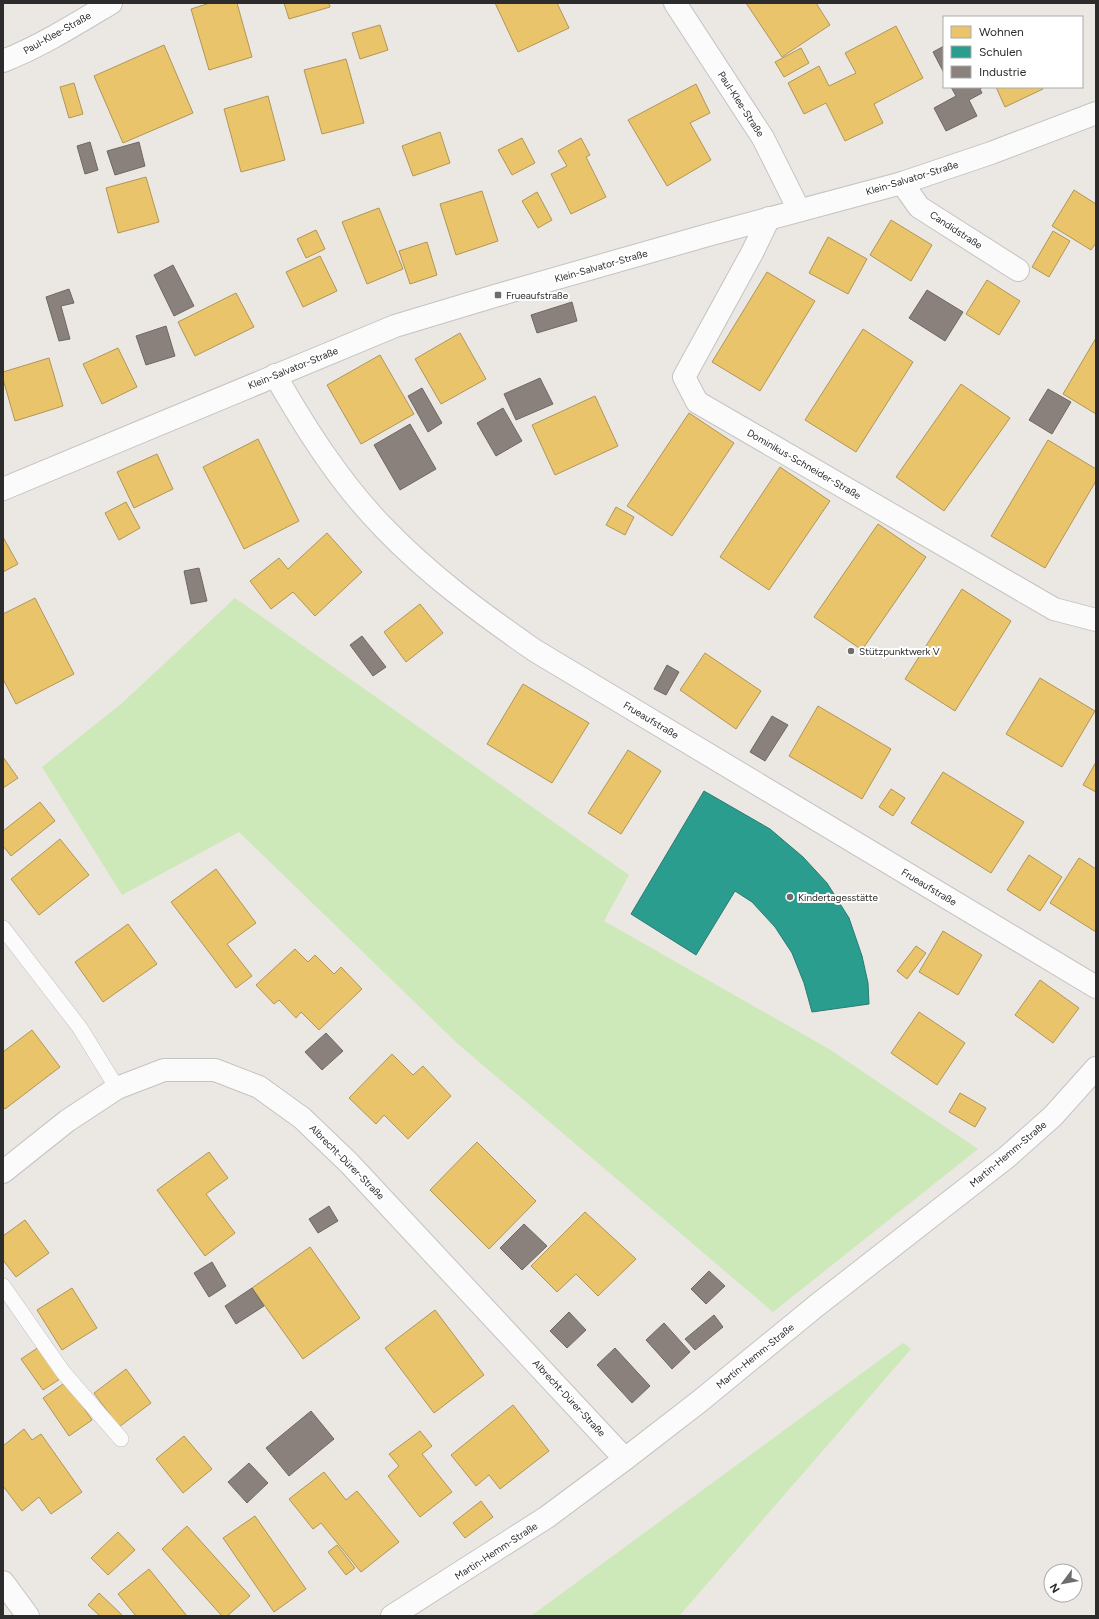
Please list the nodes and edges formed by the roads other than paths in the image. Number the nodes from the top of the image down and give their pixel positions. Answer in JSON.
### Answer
{"nodes":[{"id":1,"x":111,"y":3,"type":"edge"},
{"id":2,"x":675,"y":3,"type":"edge"},
{"id":3,"x":3,"y":61,"type":"edge"},
{"id":4,"x":1096,"y":113,"type":"edge"},
{"id":5,"x":902,"y":183,"type":"junction"},
{"id":6,"x":800,"y":210,"type":"junction"},
{"id":7,"x":768,"y":218,"type":"junction"},
{"id":8,"x":1018,"y":270,"type":"dead end"},
{"id":9,"x":275,"y":375,"type":"junction"},
{"id":10,"x":3,"y":489,"type":"edge"},
{"id":11,"x":1096,"y":620,"type":"edge"},
{"id":12,"x":3,"y":928,"type":"edge"},
{"id":13,"x":1096,"y":987,"type":"edge"},
{"id":14,"x":1096,"y":1068,"type":"edge"},
{"id":15,"x":117,"y":1088,"type":"junction"},
{"id":16,"x":3,"y":1172,"type":"edge"},
{"id":17,"x":3,"y":1286,"type":"edge"},
{"id":18,"x":121,"y":1439,"type":"dead end"},
{"id":19,"x":625,"y":1459,"type":"junction"},
{"id":20,"x":3,"y":1582,"type":"edge"},
{"id":21,"x":28,"y":1616,"type":"edge"},
{"id":22,"x":392,"y":1616,"type":"edge"}],
"edges":[{"from":1,"to":3,"type":"street","name":"Paul-Klee-Straße"},
{"from":2,"to":6,"type":"street","name":"Paul-Klee-Straße"},
{"from":4,"to":5,"type":"street","name":"Klein-Salvator-Straße"},
{"from":5,"to":6,"type":"street","name":"Klein-Salvator-Straße"},
{"from":5,"to":8,"type":"street","name":"Candidstraße"},
{"from":6,"to":7,"type":"street","name":"Klein-Salvator-Straße"},
{"from":7,"to":9,"type":"street","name":"Klein-Salvator-Straße"},
{"from":7,"to":11,"type":"street","name":"Dominikus-Schneider-Straße"},
{"from":9,"to":10,"type":"street","name":"Klein-Salvator-Straße"},
{"from":9,"to":13,"type":"street","name":"Frueaufstraße"},
{"from":12,"to":15,"type":"lane"},
{"from":14,"to":19,"type":"street","name":"Martin-Hemm-Straße"},
{"from":15,"to":16,"type":"street","name":"Albrecht-Dürer-Straße"},
{"from":15,"to":19,"type":"street","name":"Albrecht-Dürer-Straße"},
{"from":17,"to":18,"type":"lane"},
{"from":19,"to":22,"type":"street","name":"Martin-Hemm-Straße"},
{"from":20,"to":21,"type":"street"}]}
